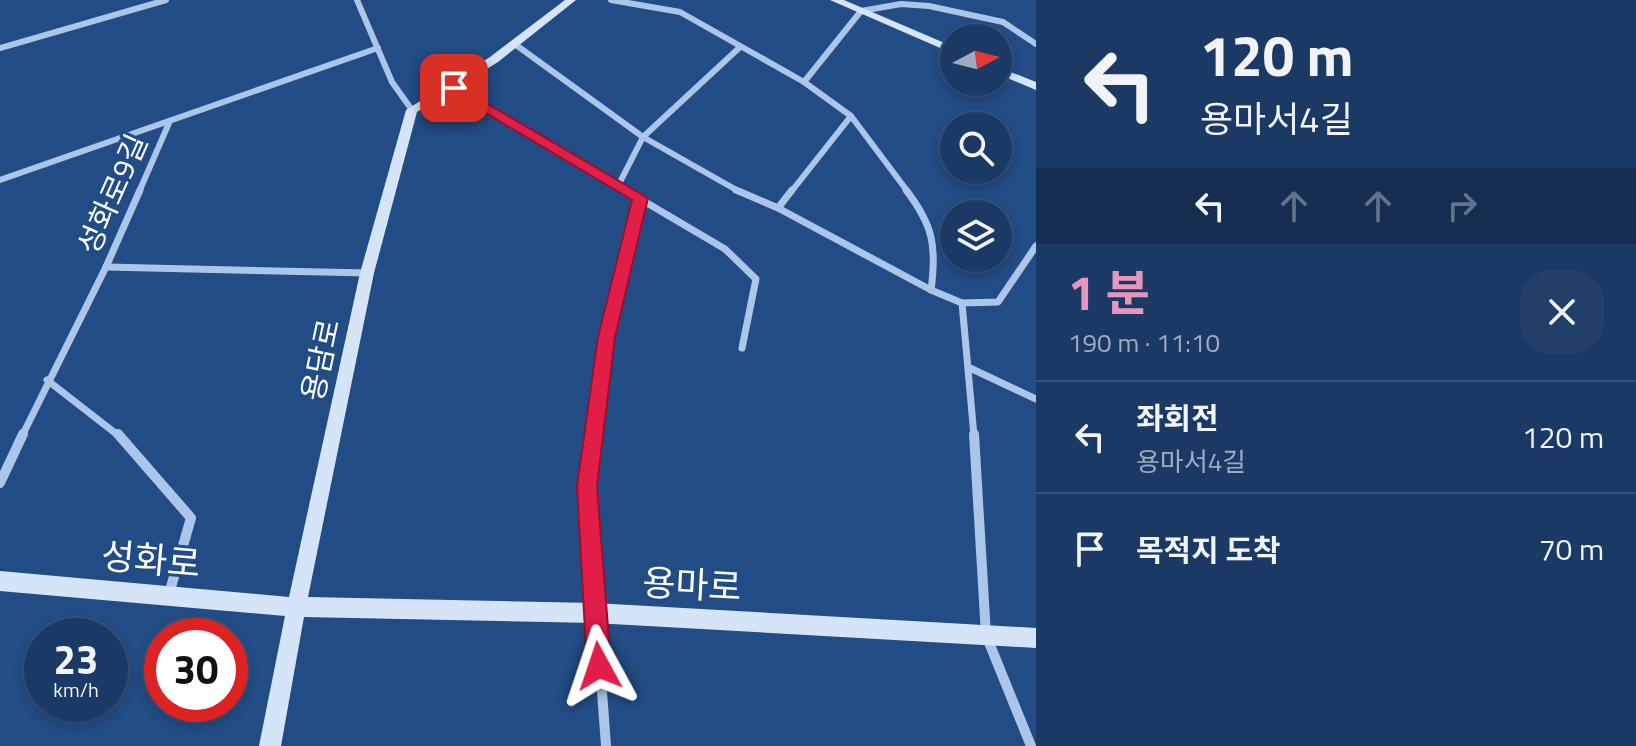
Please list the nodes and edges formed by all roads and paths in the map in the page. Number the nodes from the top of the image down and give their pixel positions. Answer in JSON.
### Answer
{"nodes":[{"id":1,"x":166,"y":0,"type":"edge"},
{"id":2,"x":357,"y":0,"type":"edge"},
{"id":3,"x":571,"y":0,"type":"edge"},
{"id":4,"x":611,"y":0,"type":"edge"},
{"id":5,"x":835,"y":0,"type":"edge"},
{"id":6,"x":928,"y":3,"type":"edge"},
{"id":7,"x":861,"y":11,"type":"junction"},
{"id":8,"x":1036,"y":44,"type":"edge"},
{"id":9,"x":516,"y":45,"type":"junction"},
{"id":10,"x":940,"y":45,"type":"edge"},
{"id":11,"x":0,"y":48,"type":"edge"},
{"id":12,"x":378,"y":48,"type":"junction"},
{"id":13,"x":739,"y":48,"type":"junction"},
{"id":14,"x":1012,"y":76,"type":"edge"},
{"id":15,"x":804,"y":82,"type":"junction"},
{"id":16,"x":1036,"y":86,"type":"edge"},
{"id":17,"x":454,"y":88,"type":"junction"},
{"id":18,"x":412,"y":110,"type":"junction"},
{"id":19,"x":851,"y":116,"type":"junction"},
{"id":20,"x":169,"y":123,"type":"junction"},
{"id":21,"x":643,"y":137,"type":"junction"},
{"id":22,"x":0,"y":180,"type":"edge"},
{"id":23,"x":619,"y":184,"type":"junction"},
{"id":24,"x":640,"y":198,"type":"junction"},
{"id":25,"x":778,"y":208,"type":"junction"},
{"id":26,"x":1036,"y":246,"type":"edge"},
{"id":27,"x":106,"y":267,"type":"junction"},
{"id":28,"x":367,"y":273,"type":"junction"},
{"id":29,"x":931,"y":290,"type":"junction"},
{"id":30,"x":962,"y":303,"type":"junction"},
{"id":31,"x":742,"y":348,"type":"dead end"},
{"id":32,"x":970,"y":368,"type":"junction"},
{"id":33,"x":47,"y":380,"type":"junction"},
{"id":34,"x":1036,"y":399,"type":"edge"},
{"id":35,"x":0,"y":483,"type":"edge"},
{"id":36,"x":0,"y":581,"type":"edge"},
{"id":37,"x":169,"y":594,"type":"junction"},
{"id":38,"x":296,"y":607,"type":"junction"},
{"id":39,"x":594,"y":613,"type":"junction"},
{"id":40,"x":986,"y":635,"type":"junction"},
{"id":41,"x":1036,"y":638,"type":"edge"},
{"id":42,"x":270,"y":746,"type":"edge"},
{"id":43,"x":606,"y":746,"type":"edge"},
{"id":44,"x":1031,"y":746,"type":"edge"}],
"edges":[{"from":1,"to":11,"type":"street"},
{"from":2,"to":12,"type":"street"},
{"from":3,"to":9,"type":"street"},
{"from":4,"to":13,"type":"street"},
{"from":5,"to":7,"type":"street"},
{"from":6,"to":7,"type":"street"},
{"from":6,"to":8,"type":"street"},
{"from":7,"to":10,"type":"street"},
{"from":7,"to":15,"type":"street"},
{"from":9,"to":17,"type":"street"},
{"from":9,"to":21,"type":"street"},
{"from":12,"to":18,"type":"street"},
{"from":12,"to":20,"type":"street","name":"성화로9길"},
{"from":13,"to":15,"type":"street"},
{"from":13,"to":21,"type":"street"},
{"from":14,"to":16,"type":"street"},
{"from":15,"to":19,"type":"street"},
{"from":17,"to":18,"type":"street"},
{"from":17,"to":23,"type":"street"},
{"from":18,"to":28,"type":"street","name":"용담로"},
{"from":19,"to":25,"type":"street"},
{"from":19,"to":29,"type":"street"},
{"from":20,"to":22,"type":"street"},
{"from":20,"to":27,"type":"street","name":"성화로9길"},
{"from":21,"to":23,"type":"street"},
{"from":21,"to":25,"type":"street"},
{"from":23,"to":24,"type":"street"},
{"from":24,"to":31,"type":"street"},
{"from":24,"to":39,"type":"street"},
{"from":25,"to":29,"type":"street"},
{"from":26,"to":30,"type":"street"},
{"from":27,"to":28,"type":"street"},
{"from":27,"to":33,"type":"street","name":"성화로9길"},
{"from":28,"to":38,"type":"street","name":"용담로"},
{"from":29,"to":30,"type":"street"},
{"from":30,"to":32,"type":"street"},
{"from":32,"to":34,"type":"street"},
{"from":32,"to":40,"type":"street"},
{"from":33,"to":35,"type":"street","name":"성화로9길"},
{"from":33,"to":37,"type":"street"},
{"from":36,"to":37,"type":"street","name":"성화로"},
{"from":37,"to":38,"type":"street","name":"성화로"},
{"from":38,"to":39,"type":"street","name":"용마로"},
{"from":38,"to":42,"type":"street","name":"용담로"},
{"from":39,"to":40,"type":"street","name":"용마로"},
{"from":39,"to":43,"type":"street"},
{"from":40,"to":41,"type":"street","name":"용마로"},
{"from":40,"to":44,"type":"street"}]}
